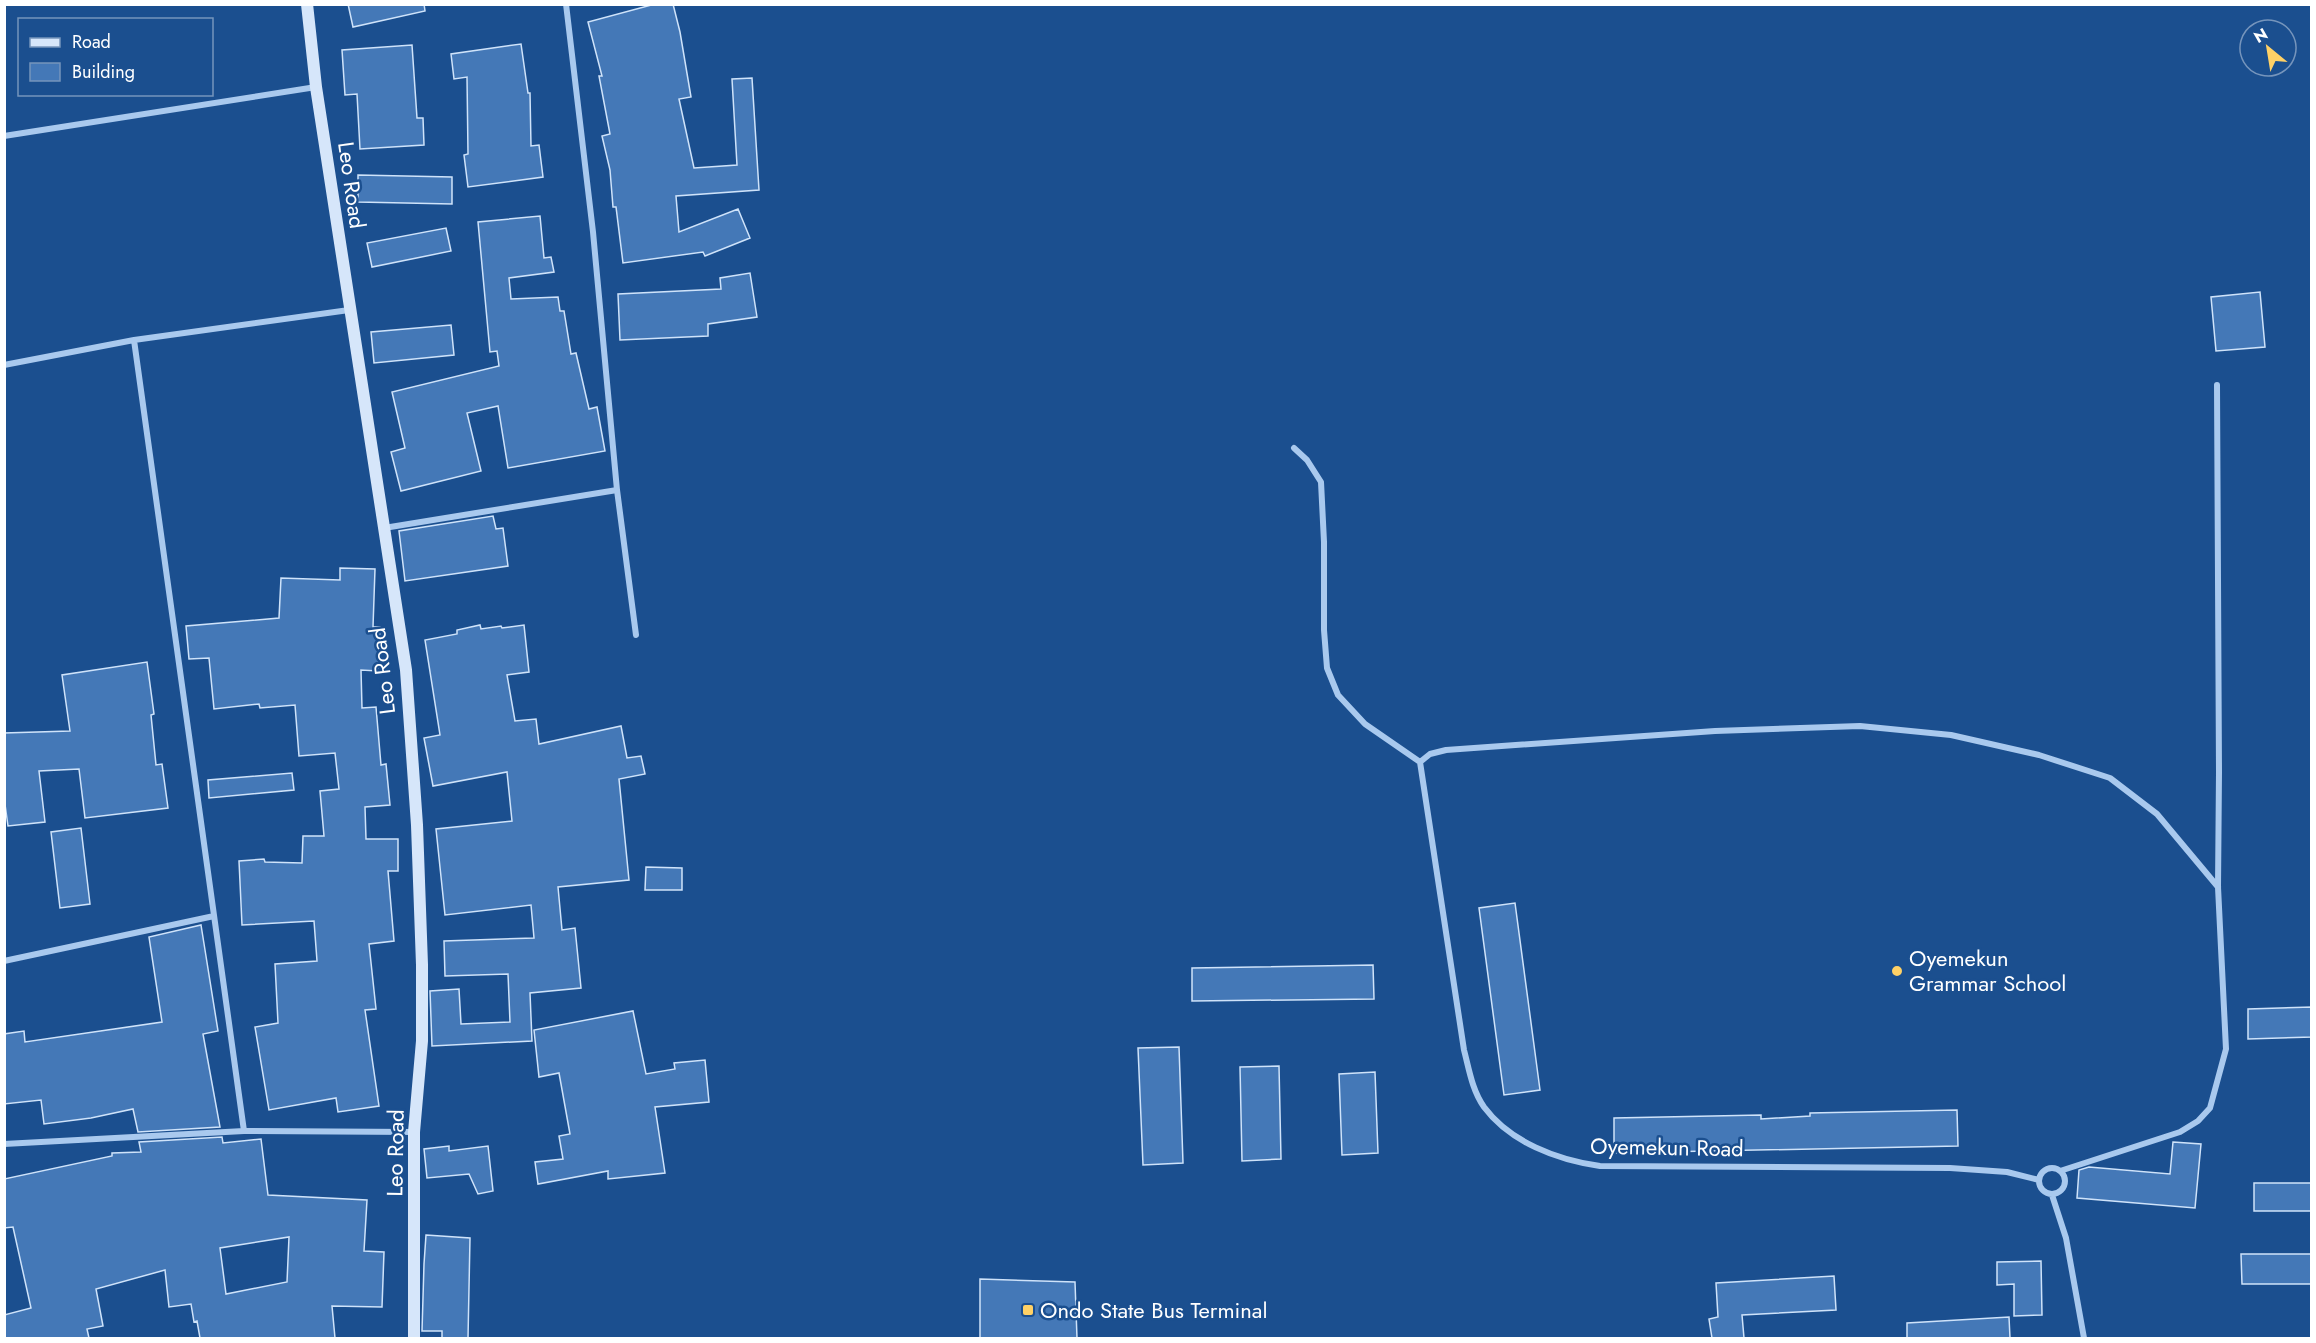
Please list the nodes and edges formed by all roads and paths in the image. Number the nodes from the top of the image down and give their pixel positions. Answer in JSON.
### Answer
{"nodes":[{"id":1,"x":307,"y":4,"type":"edge"},
{"id":2,"x":566,"y":4,"type":"edge"},
{"id":3,"x":316,"y":87,"type":"junction"},
{"id":4,"x":4,"y":136,"type":"edge"},
{"id":5,"x":349,"y":310,"type":"junction"},
{"id":6,"x":134,"y":340,"type":"junction"},
{"id":7,"x":4,"y":365,"type":"edge"},
{"id":8,"x":2217,"y":385,"type":"dead end"},
{"id":9,"x":1294,"y":448,"type":"dead end"},
{"id":10,"x":617,"y":490,"type":"junction"},
{"id":11,"x":384,"y":528,"type":"junction"},
{"id":12,"x":636,"y":635,"type":"dead end"},
{"id":13,"x":1420,"y":762,"type":"junction"},
{"id":14,"x":2218,"y":887,"type":"junction"},
{"id":15,"x":214,"y":916,"type":"junction"},
{"id":16,"x":4,"y":962,"type":"edge"},
{"id":17,"x":244,"y":1131,"type":"junction"},
{"id":18,"x":414,"y":1132,"type":"junction"},
{"id":19,"x":4,"y":1144,"type":"edge"},
{"id":20,"x":2061,"y":1171,"type":"junction"},
{"id":21,"x":2039,"y":1180,"type":"junction"},
{"id":22,"x":2052,"y":1195,"type":"junction"},
{"id":23,"x":414,"y":1338,"type":"edge"},
{"id":24,"x":2084,"y":1338,"type":"edge"}],
"edges":[{"from":1,"to":3,"type":"street","name":"Leo Road"},
{"from":2,"to":10,"type":"street"},
{"from":3,"to":4,"type":"street"},
{"from":3,"to":5,"type":"street","name":"Leo Road"},
{"from":5,"to":6,"type":"street"},
{"from":5,"to":11,"type":"street","name":"Leo Road"},
{"from":6,"to":7,"type":"street"},
{"from":6,"to":15,"type":"street"},
{"from":8,"to":14,"type":"street"},
{"from":9,"to":13,"type":"street"},
{"from":10,"to":11,"type":"street"},
{"from":10,"to":12,"type":"street"},
{"from":11,"to":18,"type":"street","name":"Leo Road"},
{"from":13,"to":14,"type":"street"},
{"from":13,"to":21,"type":"street","name":"Oyemekun Road"},
{"from":14,"to":20,"type":"street"},
{"from":15,"to":16,"type":"street"},
{"from":15,"to":17,"type":"street"},
{"from":17,"to":18,"type":"street"},
{"from":17,"to":19,"type":"street"},
{"from":18,"to":23,"type":"street","name":"Leo Road"},
{"from":20,"to":21,"type":"street"},
{"from":20,"to":22,"type":"street"},
{"from":21,"to":22,"type":"street"},
{"from":22,"to":24,"type":"street"}]}
